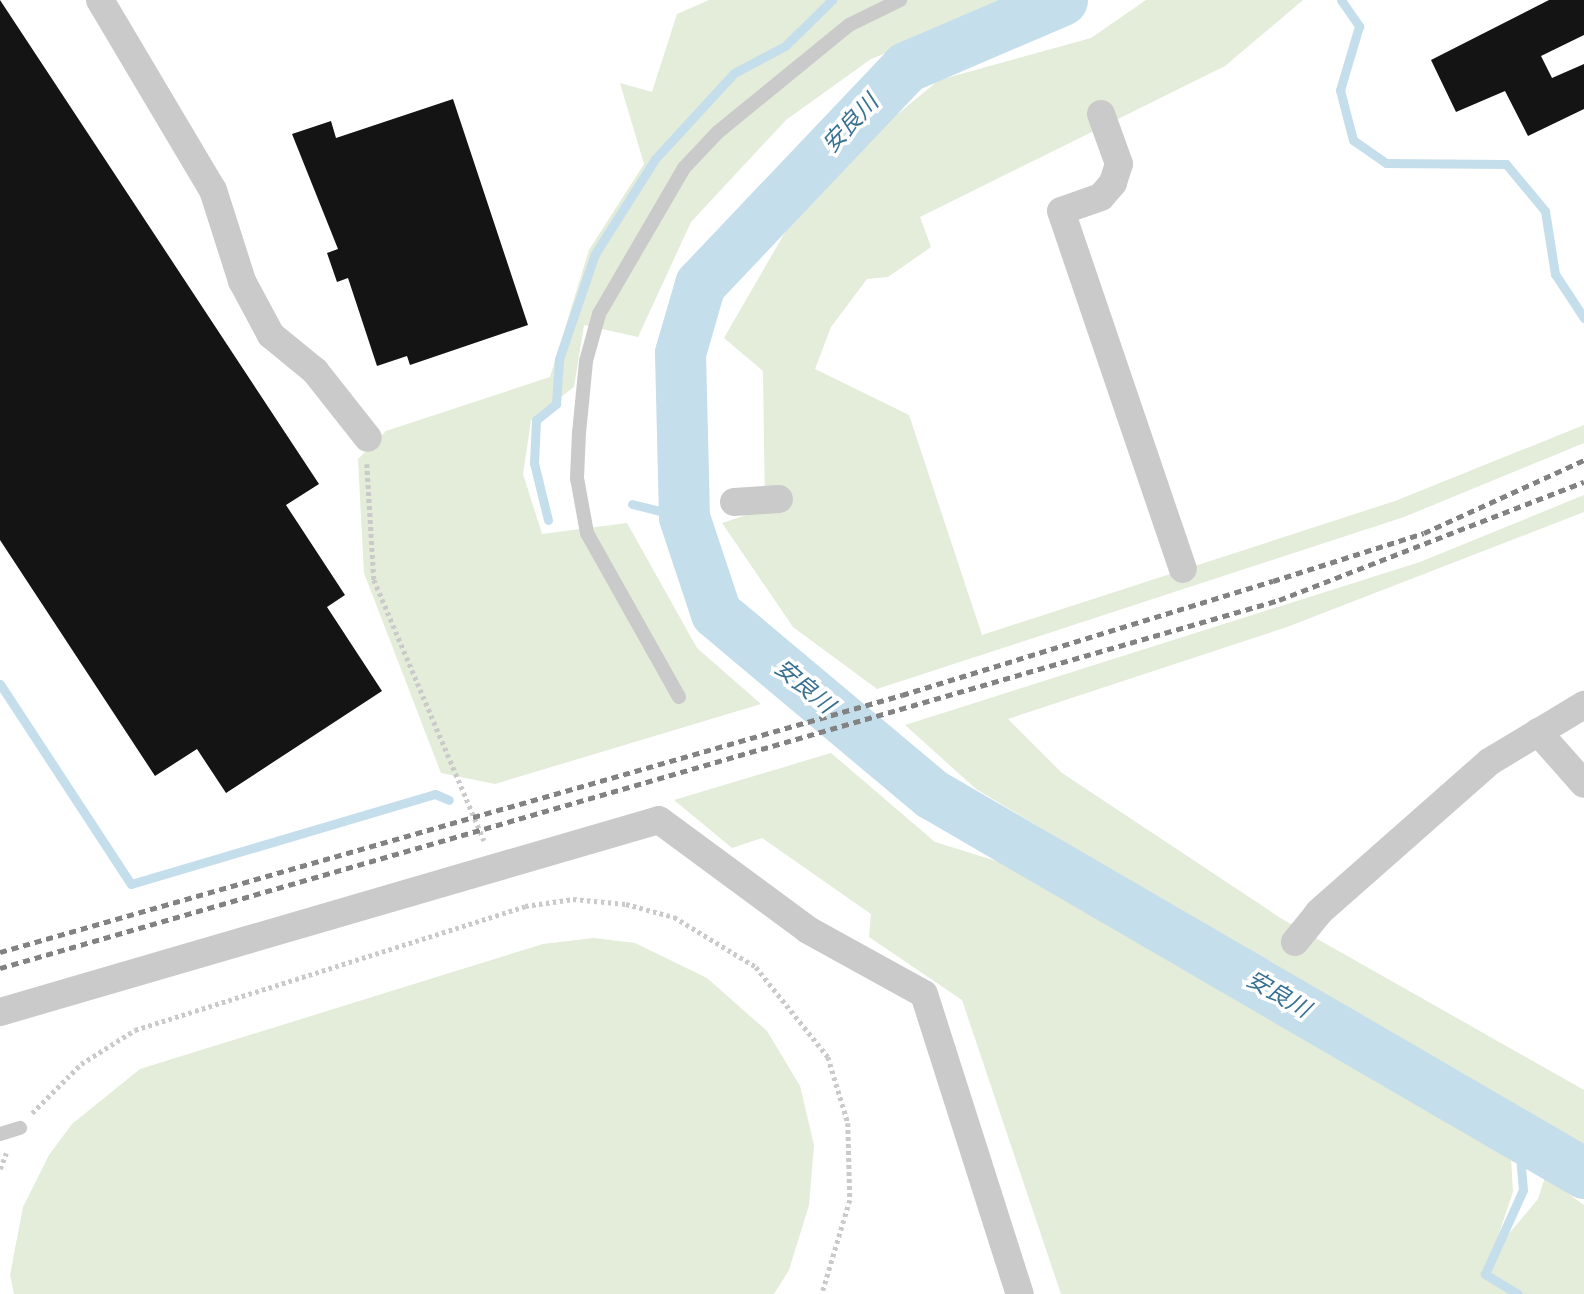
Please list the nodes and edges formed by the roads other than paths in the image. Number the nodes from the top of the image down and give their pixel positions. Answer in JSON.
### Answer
{"nodes":[{"id":1,"x":100,"y":0,"type":"edge"},
{"id":2,"x":900,"y":0,"type":"edge"},
{"id":3,"x":1101,"y":114,"type":"dead end"},
{"id":4,"x":368,"y":438,"type":"road end"},
{"id":5,"x":779,"y":499,"type":"dead end"},
{"id":6,"x":734,"y":502,"type":"dead end"},
{"id":7,"x":1183,"y":569,"type":"dead end"},
{"id":8,"x":679,"y":697,"type":"dead end"},
{"id":9,"x":1584,"y":705,"type":"edge"},
{"id":10,"x":1538,"y":732,"type":"junction"},
{"id":11,"x":1584,"y":784,"type":"edge"},
{"id":12,"x":1295,"y":942,"type":"dead end"},
{"id":13,"x":0,"y":1012,"type":"edge"},
{"id":14,"x":20,"y":1128,"type":"road end"},
{"id":15,"x":0,"y":1135,"type":"edge"},
{"id":16,"x":1020,"y":1294,"type":"edge"}],
"edges":[{"from":1,"to":4,"type":"street"},
{"from":2,"to":8,"type":"lane"},
{"from":3,"to":7,"type":"street"},
{"from":5,"to":6,"type":"street"},
{"from":9,"to":10,"type":"street"},
{"from":10,"to":11,"type":"street"},
{"from":10,"to":12,"type":"street"},
{"from":13,"to":16,"type":"street"},
{"from":14,"to":15,"type":"lane"}]}
